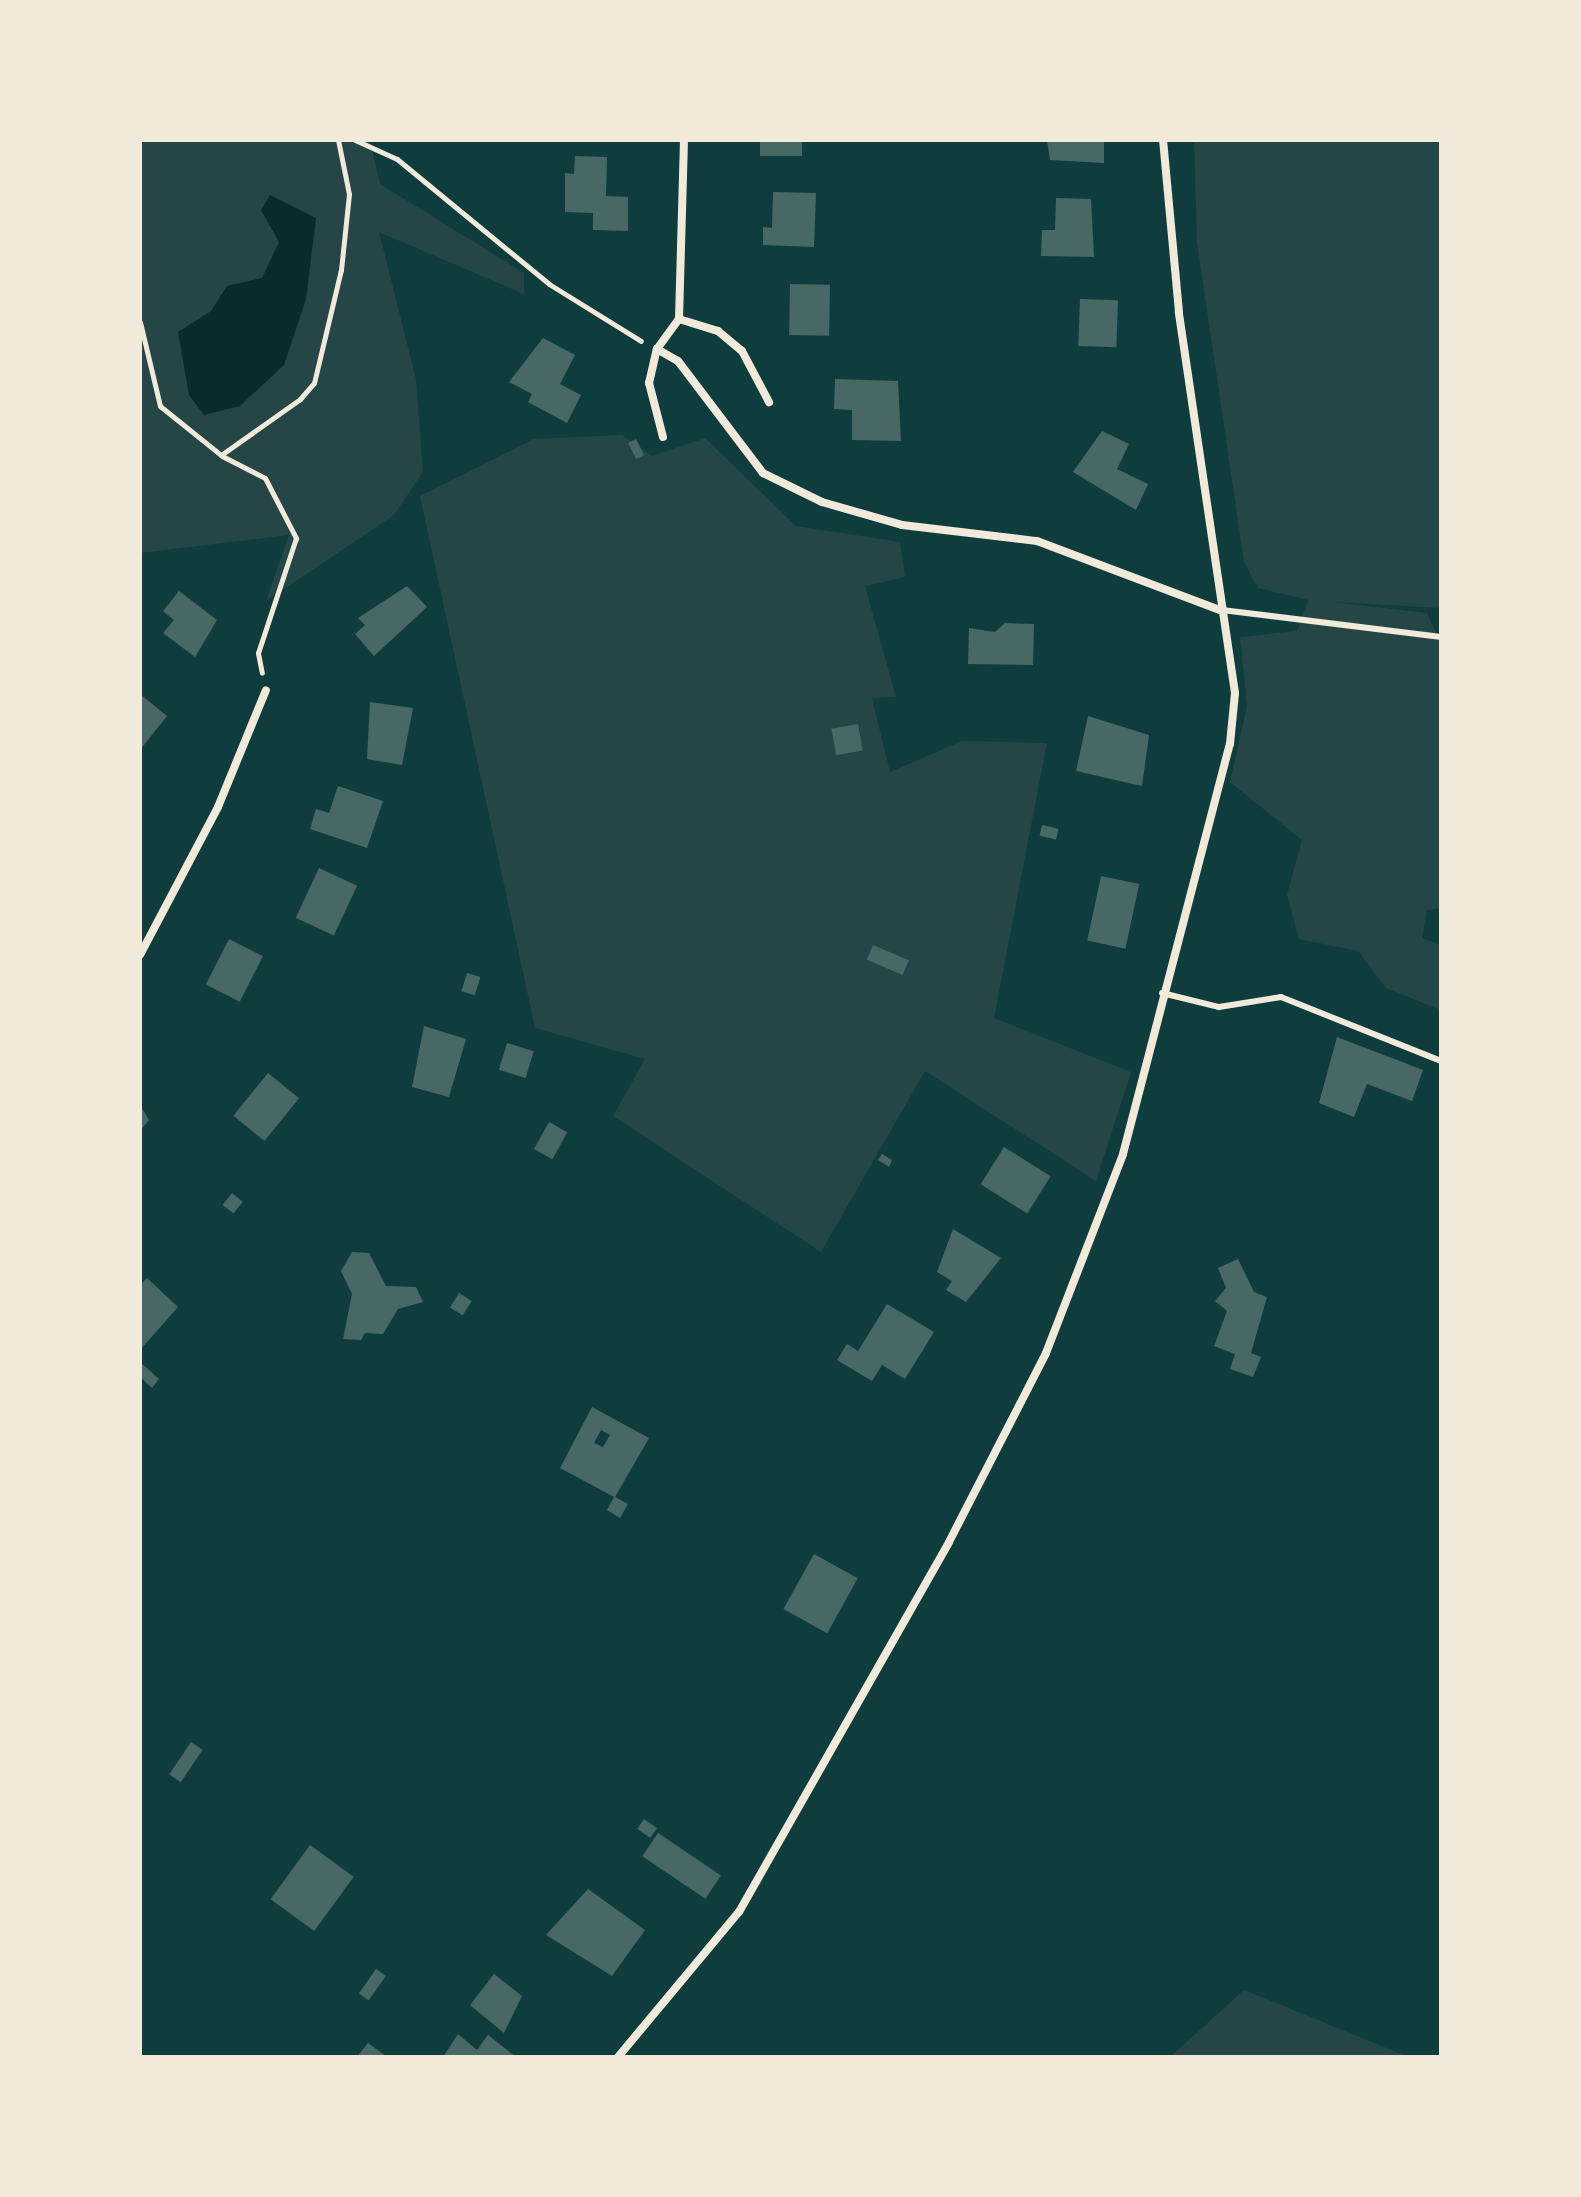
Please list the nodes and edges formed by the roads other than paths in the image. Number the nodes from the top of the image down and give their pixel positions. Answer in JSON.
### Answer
{"nodes":[{"id":1,"x":684,"y":140,"type":"edge"},
{"id":2,"x":1163,"y":140,"type":"edge"},
{"id":3,"x":679,"y":319,"type":"junction"},
{"id":4,"x":657,"y":349,"type":"junction"},
{"id":5,"x":769,"y":402,"type":"dead end"},
{"id":6,"x":663,"y":437,"type":"dead end"},
{"id":7,"x":1220,"y":610,"type":"junction"},
{"id":8,"x":1441,"y":637,"type":"edge"},
{"id":9,"x":266,"y":690,"type":"road end"},
{"id":10,"x":140,"y":955,"type":"edge"},
{"id":11,"x":1162,"y":993,"type":"junction"},
{"id":12,"x":1441,"y":1061,"type":"edge"},
{"id":13,"x":618,"y":2057,"type":"edge"}],
"edges":[{"from":1,"to":3,"type":"street"},
{"from":2,"to":7,"type":"street"},
{"from":3,"to":4,"type":"street"},
{"from":3,"to":5,"type":"street"},
{"from":4,"to":6,"type":"street"},
{"from":4,"to":7,"type":"street"},
{"from":7,"to":8,"type":"lane"},
{"from":7,"to":11,"type":"street"},
{"from":9,"to":10,"type":"street"},
{"from":11,"to":12,"type":"lane"},
{"from":11,"to":13,"type":"street"}]}
